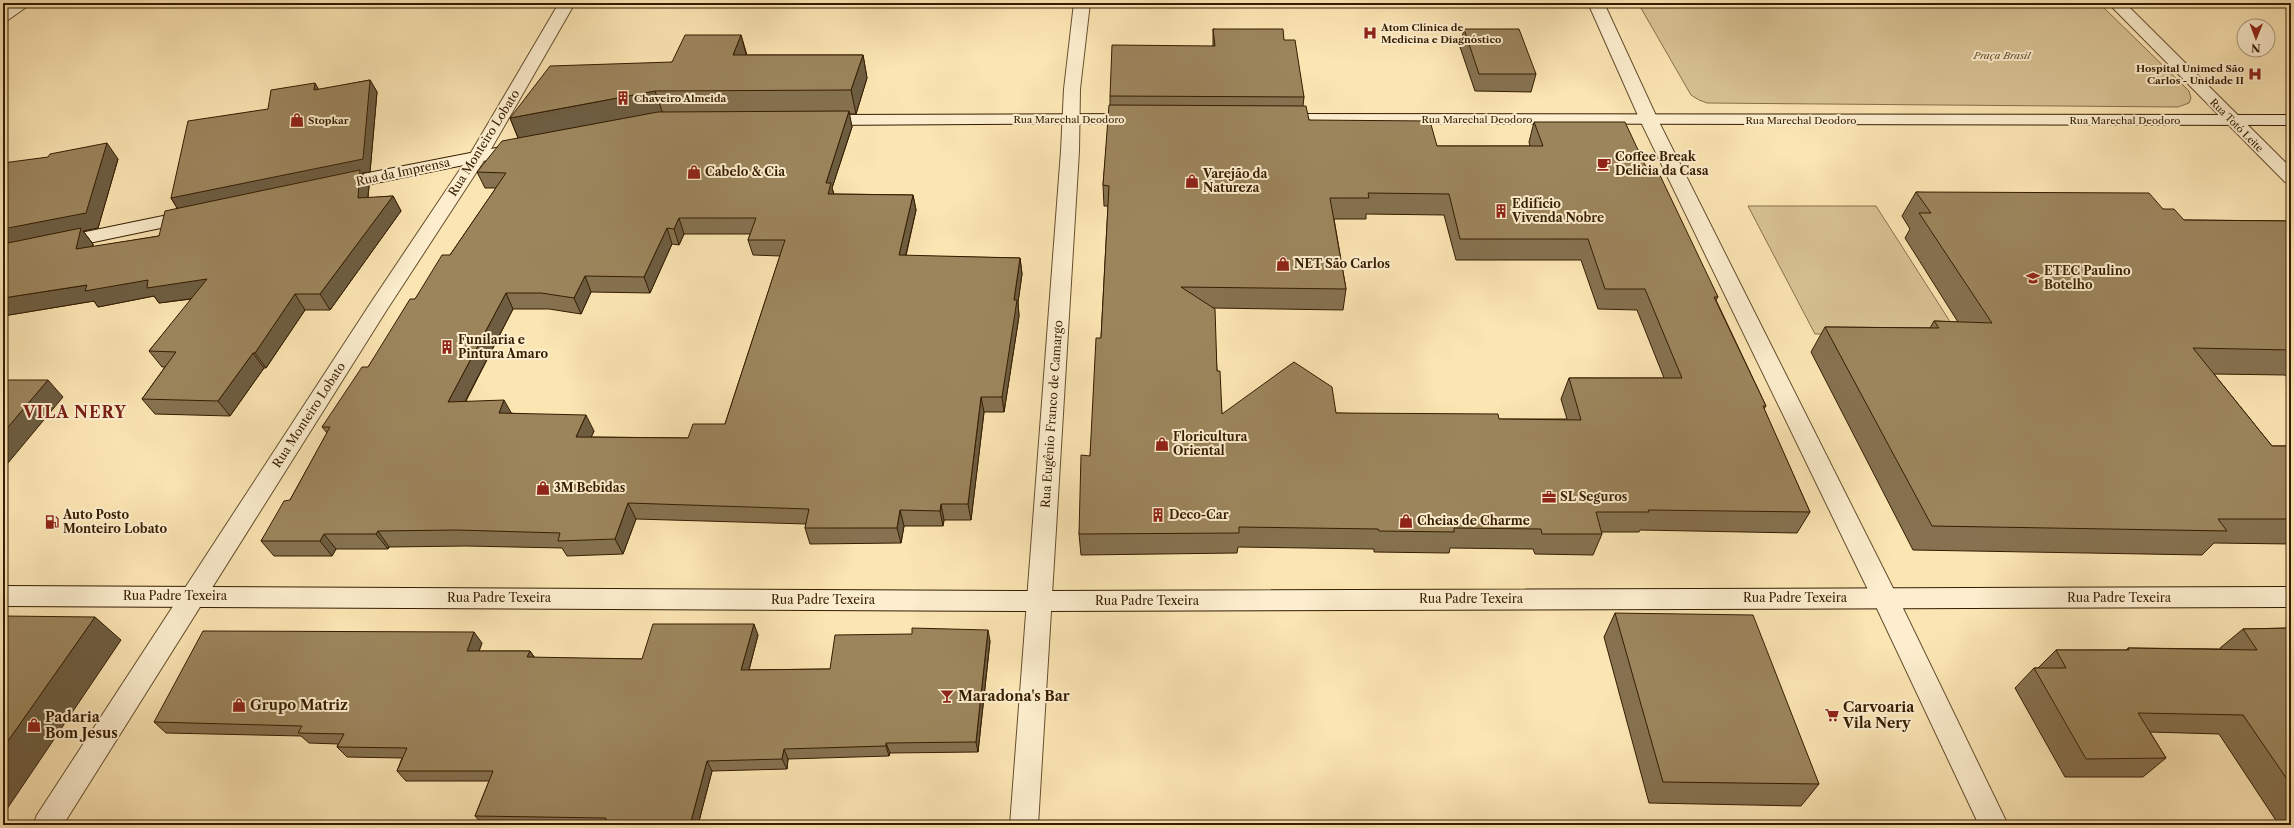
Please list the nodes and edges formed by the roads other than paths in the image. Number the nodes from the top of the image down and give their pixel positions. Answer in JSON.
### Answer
{"nodes":[{"id":1,"x":24,"y":3,"type":"edge"},
{"id":2,"x":567,"y":3,"type":"edge"},
{"id":3,"x":1082,"y":3,"type":"edge"},
{"id":4,"x":1596,"y":3,"type":"edge"},
{"id":5,"x":2116,"y":3,"type":"edge"},
{"id":6,"x":3,"y":17,"type":"edge"},
{"id":7,"x":1070,"y":119,"type":"junction"},
{"id":8,"x":1158,"y":119,"type":"edge"},
{"id":9,"x":1262,"y":119,"type":"edge"},
{"id":10,"x":804,"y":120,"type":"edge"},
{"id":11,"x":1649,"y":120,"type":"junction"},
{"id":12,"x":2233,"y":120,"type":"junction"},
{"id":13,"x":2291,"y":120,"type":"edge"},
{"id":14,"x":540,"y":144,"type":"edge"},
{"id":15,"x":478,"y":156,"type":"junction"},
{"id":16,"x":2291,"y":178,"type":"edge"},
{"id":17,"x":323,"y":188,"type":"edge"},
{"id":18,"x":206,"y":213,"type":"edge"},
{"id":19,"x":3,"y":255,"type":"edge"},
{"id":20,"x":3,"y":596,"type":"edge"},
{"id":21,"x":194,"y":596,"type":"junction"},
{"id":22,"x":2291,"y":597,"type":"edge"},
{"id":23,"x":1885,"y":598,"type":"junction"},
{"id":24,"x":1041,"y":601,"type":"junction"},
{"id":25,"x":47,"y":825,"type":"edge"},
{"id":26,"x":1024,"y":825,"type":"edge"},
{"id":27,"x":1994,"y":825,"type":"edge"}],
"edges":[{"from":1,"to":6,"type":"main road"},
{"from":2,"to":15,"type":"main road","name":"Rua Monteiro Lobato"},
{"from":3,"to":7,"type":"main road","name":"Rua Eugênio Franco de Camargo"},
{"from":4,"to":11,"type":"main road"},
{"from":5,"to":12,"type":"main road","name":"Rua Totó Leite"},
{"from":7,"to":8,"type":"main road","name":"Rua Marechal Deodoro"},
{"from":7,"to":10,"type":"main road","name":"Rua Marechal Deodoro"},
{"from":7,"to":24,"type":"main road","name":"Rua Eugênio Franco de Camargo"},
{"from":9,"to":11,"type":"main road","name":"Rua Marechal Deodoro"},
{"from":11,"to":12,"type":"main road","name":"Rua Marechal Deodoro"},
{"from":11,"to":23,"type":"main road"},
{"from":12,"to":13,"type":"main road","name":"Rua Marechal Deodoro"},
{"from":12,"to":16,"type":"main road","name":"Rua Totó Leite"},
{"from":14,"to":15,"type":"main road","name":"Rua da Imprensa"},
{"from":15,"to":17,"type":"main road","name":"Rua da Imprensa"},
{"from":15,"to":21,"type":"main road","name":"Rua Monteiro Lobato"},
{"from":18,"to":19,"type":"main road"},
{"from":20,"to":21,"type":"main road","name":"Rua Padre Texeira"},
{"from":21,"to":24,"type":"main road","name":"Rua Padre Texeira"},
{"from":21,"to":25,"type":"main road","name":"Rua Monteiro Lobato"},
{"from":22,"to":23,"type":"main road","name":"Rua Padre Texeira"},
{"from":23,"to":24,"type":"main road","name":"Rua Padre Texeira"},
{"from":23,"to":27,"type":"main road"},
{"from":24,"to":26,"type":"main road","name":"Rua Eugênio Franco de Camargo"}]}
